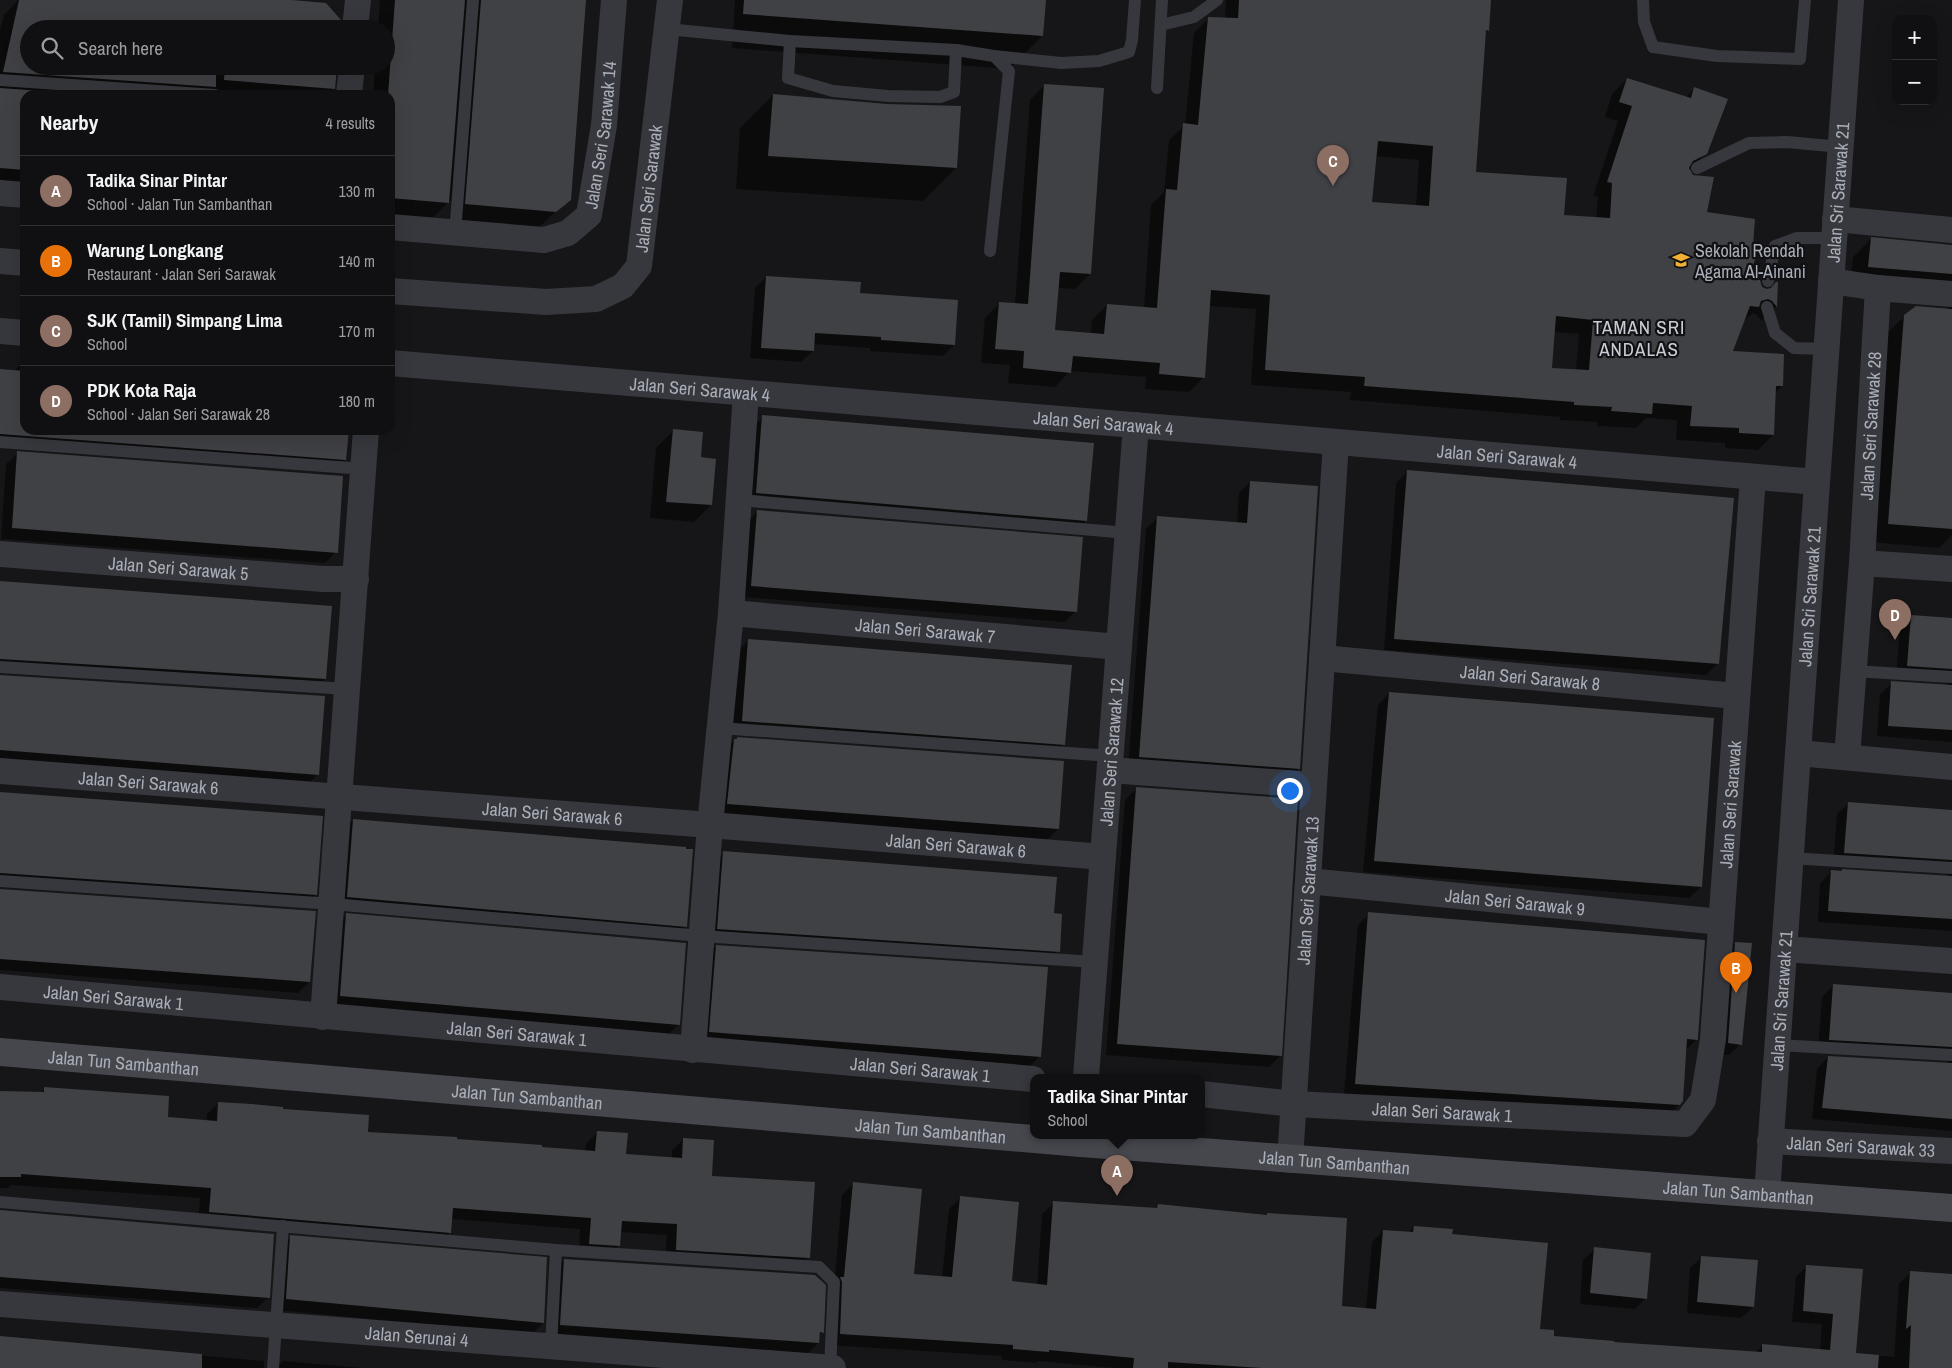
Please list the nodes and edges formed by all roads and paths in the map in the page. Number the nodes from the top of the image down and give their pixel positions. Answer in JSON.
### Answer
{"nodes":[{"id":1,"x":358,"y":0,"type":"edge"},
{"id":2,"x":473,"y":0,"type":"edge"},
{"id":3,"x":614,"y":0,"type":"edge"},
{"id":4,"x":670,"y":0,"type":"edge"},
{"id":5,"x":1135,"y":0,"type":"edge"},
{"id":6,"x":1162,"y":0,"type":"edge"},
{"id":7,"x":1217,"y":0,"type":"edge"},
{"id":8,"x":1643,"y":0,"type":"edge"},
{"id":9,"x":1805,"y":0,"type":"edge"},
{"id":10,"x":1851,"y":0,"type":"edge"},
{"id":11,"x":357,"y":20,"type":"edge"},
{"id":12,"x":1161,"y":25,"type":"junction"},
{"id":13,"x":667,"y":29,"type":"junction"},
{"id":14,"x":790,"y":41,"type":"junction"},
{"id":15,"x":956,"y":50,"type":"junction"},
{"id":16,"x":994,"y":56,"type":"junction"},
{"id":17,"x":351,"y":75,"type":"edge"},
{"id":18,"x":0,"y":80,"type":"edge"},
{"id":19,"x":1157,"y":88,"type":"dead end"},
{"id":20,"x":143,"y":90,"type":"edge"},
{"id":21,"x":350,"y":90,"type":"edge"},
{"id":22,"x":1841,"y":147,"type":"junction"},
{"id":23,"x":1697,"y":168,"type":"dead end"},
{"id":24,"x":0,"y":192,"type":"edge"},
{"id":25,"x":20,"y":194,"type":"edge"},
{"id":26,"x":395,"y":227,"type":"edge"},
{"id":27,"x":1835,"y":229,"type":"junction"},
{"id":28,"x":1952,"y":230,"type":"edge"},
{"id":29,"x":455,"y":233,"type":"junction"},
{"id":30,"x":990,"y":251,"type":"dead end"},
{"id":31,"x":0,"y":261,"type":"edge"},
{"id":32,"x":20,"y":263,"type":"edge"},
{"id":33,"x":1768,"y":281,"type":"dead end"},
{"id":34,"x":1831,"y":281,"type":"junction"},
{"id":35,"x":1878,"y":288,"type":"junction"},
{"id":36,"x":395,"y":290,"type":"edge"},
{"id":37,"x":1952,"y":294,"type":"edge"},
{"id":38,"x":1767,"y":307,"type":"dead end"},
{"id":39,"x":0,"y":330,"type":"edge"},
{"id":40,"x":20,"y":332,"type":"edge"},
{"id":41,"x":1826,"y":349,"type":"junction"},
{"id":42,"x":395,"y":363,"type":"edge"},
{"id":43,"x":746,"y":392,"type":"junction"},
{"id":44,"x":1136,"y":425,"type":"junction"},
{"id":45,"x":366,"y":435,"type":"edge"},
{"id":46,"x":0,"y":442,"type":"edge"},
{"id":47,"x":1336,"y":442,"type":"junction"},
{"id":48,"x":364,"y":469,"type":"junction"},
{"id":49,"x":1753,"y":477,"type":"junction"},
{"id":50,"x":1817,"y":482,"type":"junction"},
{"id":51,"x":739,"y":500,"type":"junction"},
{"id":52,"x":1128,"y":533,"type":"junction"},
{"id":53,"x":0,"y":554,"type":"edge"},
{"id":54,"x":1862,"y":562,"type":"junction"},
{"id":55,"x":1952,"y":570,"type":"edge"},
{"id":56,"x":356,"y":580,"type":"junction"},
{"id":57,"x":731,"y":613,"type":"junction"},
{"id":58,"x":1119,"y":647,"type":"junction"},
{"id":59,"x":1322,"y":658,"type":"junction"},
{"id":60,"x":0,"y":667,"type":"edge"},
{"id":61,"x":1854,"y":671,"type":"junction"},
{"id":62,"x":1952,"y":677,"type":"edge"},
{"id":63,"x":348,"y":689,"type":"junction"},
{"id":64,"x":1736,"y":696,"type":"junction"},
{"id":65,"x":720,"y":728,"type":"junction"},
{"id":66,"x":1798,"y":753,"type":"junction"},
{"id":67,"x":1847,"y":758,"type":"junction"},
{"id":68,"x":1110,"y":763,"type":"junction"},
{"id":69,"x":1952,"y":767,"type":"edge"},
{"id":70,"x":0,"y":771,"type":"edge"},
{"id":71,"x":1314,"y":785,"type":"junction"},
{"id":72,"x":340,"y":797,"type":"junction"},
{"id":73,"x":710,"y":825,"type":"junction"},
{"id":74,"x":1103,"y":857,"type":"junction"},
{"id":75,"x":1790,"y":858,"type":"junction"},
{"id":76,"x":1952,"y":868,"type":"edge"},
{"id":77,"x":1308,"y":880,"type":"junction"},
{"id":78,"x":0,"y":881,"type":"edge"},
{"id":79,"x":332,"y":904,"type":"junction"},
{"id":80,"x":1721,"y":922,"type":"junction"},
{"id":81,"x":701,"y":936,"type":"junction"},
{"id":82,"x":1784,"y":949,"type":"junction"},
{"id":83,"x":1952,"y":961,"type":"edge"},
{"id":84,"x":1095,"y":962,"type":"junction"},
{"id":85,"x":0,"y":987,"type":"edge"},
{"id":86,"x":323,"y":1017,"type":"junction"},
{"id":87,"x":1777,"y":1045,"type":"junction"},
{"id":88,"x":693,"y":1050,"type":"junction"},
{"id":89,"x":0,"y":1052,"type":"edge"},
{"id":90,"x":1952,"y":1055,"type":"edge"},
{"id":91,"x":1086,"y":1074,"type":"edge"},
{"id":92,"x":1030,"y":1079,"type":"edge"},
{"id":93,"x":1205,"y":1094,"type":"edge"},
{"id":94,"x":1294,"y":1104,"type":"junction"},
{"id":95,"x":1684,"y":1124,"type":"joint"},
{"id":96,"x":1030,"y":1135,"type":"edge"},
{"id":97,"x":1081,"y":1139,"type":"edge"},
{"id":98,"x":1770,"y":1140,"type":"junction"},
{"id":99,"x":1952,"y":1151,"type":"edge"},
{"id":100,"x":1290,"y":1160,"type":"junction"},
{"id":101,"x":1766,"y":1194,"type":"junction"},
{"id":102,"x":0,"y":1202,"type":"edge"},
{"id":103,"x":1952,"y":1208,"type":"edge"},
{"id":104,"x":283,"y":1226,"type":"junction"},
{"id":105,"x":556,"y":1250,"type":"junction"},
{"id":106,"x":0,"y":1304,"type":"edge"},
{"id":107,"x":276,"y":1326,"type":"junction"},
{"id":108,"x":551,"y":1347,"type":"junction"},
{"id":109,"x":601,"y":1359,"type":"edge"},
{"id":110,"x":273,"y":1368,"type":"edge"},
{"id":111,"x":813,"y":1368,"type":"edge"},
{"id":112,"x":831,"y":1368,"type":"edge"}],
"edges":[{"from":1,"to":11,"type":"street"},
{"from":2,"to":29,"type":"lane"},
{"from":3,"to":29,"type":"street","name":"Jalan Seri Sarawak 14"},
{"from":4,"to":13,"type":"street","name":"Jalan Seri Sarawak"},
{"from":5,"to":16,"type":"lane"},
{"from":6,"to":12,"type":"lane"},
{"from":7,"to":12,"type":"lane"},
{"from":8,"to":9,"type":"lane"},
{"from":10,"to":22,"type":"street","name":"Jalan Sri Sarawak 21"},
{"from":12,"to":19,"type":"lane"},
{"from":13,"to":14,"type":"lane"},
{"from":13,"to":36,"type":"street","name":"Jalan Seri Sarawak"},
{"from":14,"to":15,"type":"lane"},
{"from":14,"to":15,"type":"lane"},
{"from":15,"to":16,"type":"lane"},
{"from":16,"to":30,"type":"lane"},
{"from":17,"to":21,"type":"street"},
{"from":18,"to":20,"type":"lane"},
{"from":22,"to":23,"type":"lane"},
{"from":22,"to":27,"type":"street","name":"Jalan Sri Sarawak 21"},
{"from":24,"to":25,"type":"street"},
{"from":26,"to":29,"type":"street","name":"Jalan Seri Sarawak 14"},
{"from":27,"to":28,"type":"street"},
{"from":27,"to":33,"type":"lane"},
{"from":27,"to":34,"type":"street","name":"Jalan Sri Sarawak 21"},
{"from":31,"to":32,"type":"street"},
{"from":34,"to":35,"type":"street"},
{"from":34,"to":41,"type":"street","name":"Jalan Sri Sarawak 21"},
{"from":35,"to":37,"type":"street"},
{"from":35,"to":54,"type":"street","name":"Jalan Seri Sarawak 28"},
{"from":38,"to":41,"type":"lane"},
{"from":39,"to":40,"type":"street"},
{"from":41,"to":50,"type":"street","name":"Jalan Sri Sarawak 21"},
{"from":42,"to":43,"type":"street","name":"Jalan Seri Sarawak 4"},
{"from":43,"to":44,"type":"street","name":"Jalan Seri Sarawak 4"},
{"from":43,"to":51,"type":"street"},
{"from":44,"to":47,"type":"street","name":"Jalan Seri Sarawak 4"},
{"from":44,"to":52,"type":"street","name":"Jalan Seri Sarawak 12"},
{"from":45,"to":48,"type":"street"},
{"from":46,"to":48,"type":"lane"},
{"from":47,"to":49,"type":"street","name":"Jalan Seri Sarawak 4"},
{"from":47,"to":59,"type":"street","name":"Jalan Seri Sarawak 13"},
{"from":48,"to":56,"type":"street"},
{"from":49,"to":50,"type":"street","name":"Jalan Seri Sarawak 4"},
{"from":49,"to":64,"type":"street","name":"Jalan Seri Sarawak"},
{"from":50,"to":66,"type":"street","name":"Jalan Sri Sarawak 21"},
{"from":51,"to":52,"type":"lane"},
{"from":51,"to":57,"type":"street"},
{"from":52,"to":58,"type":"street","name":"Jalan Seri Sarawak 12"},
{"from":53,"to":56,"type":"street","name":"Jalan Seri Sarawak 5"},
{"from":54,"to":55,"type":"street"},
{"from":54,"to":61,"type":"street","name":"Jalan Seri Sarawak 28"},
{"from":56,"to":63,"type":"street"},
{"from":57,"to":58,"type":"street","name":"Jalan Seri Sarawak 7"},
{"from":57,"to":65,"type":"street"},
{"from":58,"to":68,"type":"street","name":"Jalan Seri Sarawak 12"},
{"from":59,"to":64,"type":"street","name":"Jalan Seri Sarawak 8"},
{"from":59,"to":71,"type":"street","name":"Jalan Seri Sarawak 13"},
{"from":60,"to":63,"type":"lane"},
{"from":61,"to":62,"type":"lane"},
{"from":61,"to":67,"type":"street","name":"Jalan Seri Sarawak 28"},
{"from":63,"to":72,"type":"street"},
{"from":64,"to":80,"type":"street","name":"Jalan Seri Sarawak"},
{"from":65,"to":68,"type":"lane"},
{"from":65,"to":73,"type":"street"},
{"from":66,"to":67,"type":"street"},
{"from":66,"to":75,"type":"street","name":"Jalan Sri Sarawak 21"},
{"from":67,"to":69,"type":"street"},
{"from":68,"to":71,"type":"street"},
{"from":68,"to":74,"type":"street","name":"Jalan Seri Sarawak 12"},
{"from":70,"to":72,"type":"street","name":"Jalan Seri Sarawak 6"},
{"from":71,"to":77,"type":"street","name":"Jalan Seri Sarawak 13"},
{"from":72,"to":73,"type":"street","name":"Jalan Seri Sarawak 6"},
{"from":72,"to":79,"type":"street"},
{"from":73,"to":74,"type":"street","name":"Jalan Seri Sarawak 6"},
{"from":73,"to":81,"type":"street"},
{"from":74,"to":84,"type":"street","name":"Jalan Seri Sarawak 12"},
{"from":75,"to":76,"type":"lane"},
{"from":75,"to":82,"type":"street","name":"Jalan Sri Sarawak 21"},
{"from":77,"to":80,"type":"street","name":"Jalan Seri Sarawak 9"},
{"from":77,"to":94,"type":"street","name":"Jalan Seri Sarawak 13"},
{"from":78,"to":79,"type":"lane"},
{"from":79,"to":81,"type":"lane"},
{"from":79,"to":86,"type":"street"},
{"from":80,"to":95,"type":"street","name":"Jalan Seri Sarawak"},
{"from":81,"to":84,"type":"lane"},
{"from":81,"to":88,"type":"street"},
{"from":82,"to":83,"type":"street"},
{"from":82,"to":87,"type":"street","name":"Jalan Sri Sarawak 21"},
{"from":84,"to":91,"type":"street","name":"Jalan Seri Sarawak 12"},
{"from":85,"to":86,"type":"street","name":"Jalan Seri Sarawak 1"},
{"from":86,"to":88,"type":"street","name":"Jalan Seri Sarawak 1"},
{"from":87,"to":90,"type":"lane"},
{"from":87,"to":98,"type":"street","name":"Jalan Sri Sarawak 21"},
{"from":88,"to":92,"type":"street","name":"Jalan Seri Sarawak 1"},
{"from":89,"to":96,"type":"street","name":"Jalan Tun Sambanthan"},
{"from":93,"to":94,"type":"street","name":"Jalan Seri Sarawak 1"},
{"from":94,"to":95,"type":"street","name":"Jalan Seri Sarawak 1"},
{"from":94,"to":100,"type":"street","name":"Jalan Seri Sarawak 13"},
{"from":97,"to":100,"type":"street","name":"Jalan Tun Sambanthan"},
{"from":98,"to":99,"type":"street","name":"Jalan Seri Sarawak 33"},
{"from":98,"to":101,"type":"street","name":"Jalan Sri Sarawak 21"},
{"from":100,"to":101,"type":"street","name":"Jalan Tun Sambanthan"},
{"from":101,"to":103,"type":"street","name":"Jalan Tun Sambanthan"},
{"from":102,"to":104,"type":"lane"},
{"from":104,"to":105,"type":"lane"},
{"from":104,"to":107,"type":"lane"},
{"from":105,"to":108,"type":"lane"},
{"from":105,"to":112,"type":"lane"},
{"from":106,"to":107,"type":"street","name":"Jalan Serunai 4"},
{"from":107,"to":108,"type":"street","name":"Jalan Serunai 4"},
{"from":107,"to":110,"type":"lane"},
{"from":108,"to":109,"type":"street","name":"Jalan Serunai 4"},
{"from":109,"to":111,"type":"street","name":"Jalan Serunai 4"},
{"from":111,"to":112,"type":"street","name":"Jalan Serunai 4"}]}
